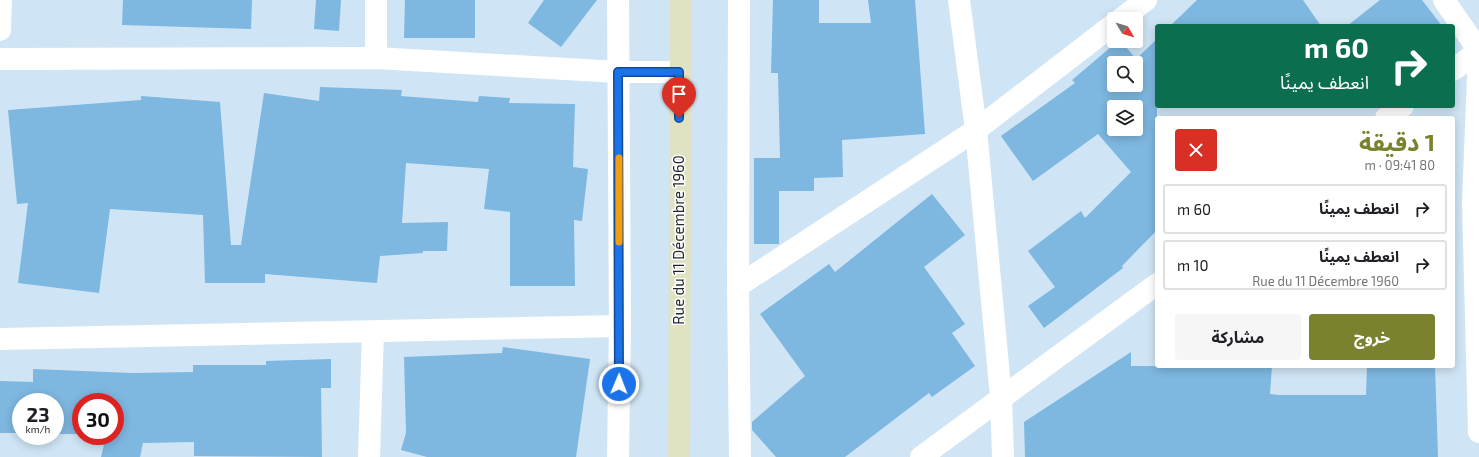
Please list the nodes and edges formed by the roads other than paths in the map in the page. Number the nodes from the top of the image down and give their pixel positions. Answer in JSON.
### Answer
{"nodes":[{"id":1,"x":2,"y":0,"type":"edge"},
{"id":2,"x":376,"y":0,"type":"edge"},
{"id":3,"x":618,"y":0,"type":"edge"},
{"id":4,"x":681,"y":0,"type":"edge"},
{"id":5,"x":739,"y":0,"type":"edge"},
{"id":6,"x":959,"y":0,"type":"edge"},
{"id":7,"x":1146,"y":0,"type":"edge"},
{"id":8,"x":1444,"y":0,"type":"edge"},
{"id":9,"x":1130,"y":12,"type":"edge"},
{"id":10,"x":1107,"y":29,"type":"edge"},
{"id":11,"x":0,"y":30,"type":"edge"},
{"id":12,"x":1479,"y":51,"type":"edge"},
{"id":13,"x":376,"y":58,"type":"junction"},
{"id":14,"x":0,"y":60,"type":"edge"},
{"id":15,"x":1455,"y":69,"type":"edge"},
{"id":16,"x":618,"y":72,"type":"junction"},
{"id":17,"x":679,"y":72,"type":"junction"},
{"id":18,"x":1400,"y":108,"type":"edge"},
{"id":19,"x":1389,"y":116,"type":"edge"},
{"id":20,"x":976,"y":130,"type":"junction"},
{"id":21,"x":1476,"y":202,"type":"edge"},
{"id":22,"x":1155,"y":285,"type":"edge"},
{"id":23,"x":738,"y":286,"type":"junction"},
{"id":24,"x":620,"y":326,"type":"junction"},
{"id":25,"x":373,"y":332,"type":"junction"},
{"id":26,"x":0,"y":339,"type":"edge"},
{"id":27,"x":1001,"y":396,"type":"junction"},
{"id":28,"x":1479,"y":432,"type":"edge"},
{"id":29,"x":369,"y":457,"type":"edge"},
{"id":30,"x":618,"y":457,"type":"edge"},
{"id":31,"x":679,"y":457,"type":"edge"},
{"id":32,"x":740,"y":457,"type":"edge"},
{"id":33,"x":921,"y":457,"type":"edge"},
{"id":34,"x":1003,"y":457,"type":"edge"}],
"edges":[{"from":1,"to":11,"type":"street"},
{"from":2,"to":13,"type":"street"},
{"from":3,"to":16,"type":"street"},
{"from":4,"to":17,"type":"main road","name":"Rue du 11 Décembre 1960"},
{"from":5,"to":23,"type":"street"},
{"from":6,"to":20,"type":"street"},
{"from":7,"to":9,"type":"street"},
{"from":8,"to":12,"type":"street"},
{"from":10,"to":20,"type":"street"},
{"from":12,"to":15,"type":"street"},
{"from":12,"to":21,"type":"street"},
{"from":13,"to":14,"type":"street"},
{"from":13,"to":16,"type":"street"},
{"from":16,"to":17,"type":"street"},
{"from":16,"to":24,"type":"street"},
{"from":17,"to":31,"type":"main road","name":"Rue du 11 Décembre 1960"},
{"from":18,"to":19,"type":"street"},
{"from":20,"to":23,"type":"street"},
{"from":20,"to":27,"type":"street"},
{"from":21,"to":28,"type":"street"},
{"from":22,"to":27,"type":"street"},
{"from":23,"to":32,"type":"street"},
{"from":24,"to":25,"type":"street"},
{"from":24,"to":30,"type":"street"},
{"from":25,"to":26,"type":"street"},
{"from":25,"to":29,"type":"street"},
{"from":27,"to":33,"type":"street"},
{"from":27,"to":34,"type":"street"}]}
